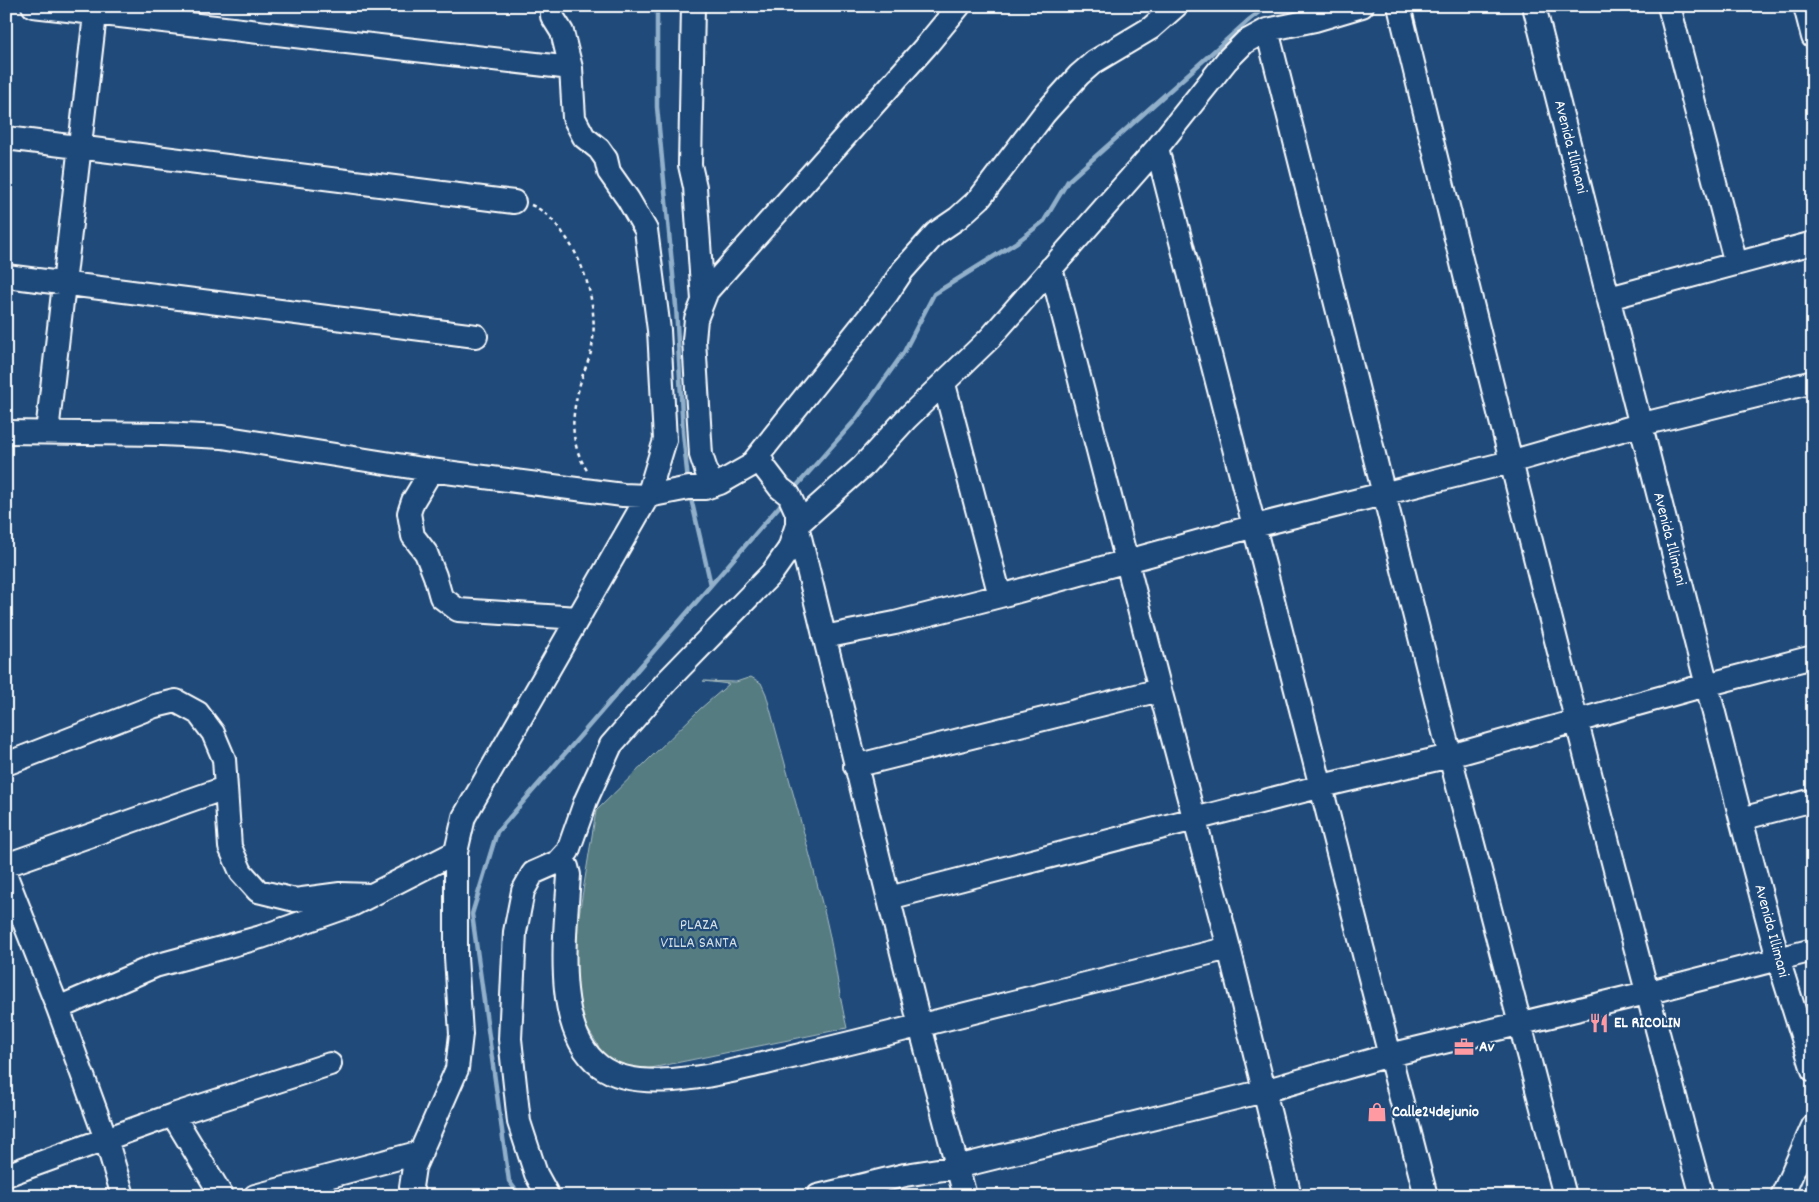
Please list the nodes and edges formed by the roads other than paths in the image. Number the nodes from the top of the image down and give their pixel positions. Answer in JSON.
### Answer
{"nodes":[{"id":1,"x":33,"y":6,"type":"edge"},
{"id":2,"x":552,"y":6,"type":"edge"},
{"id":3,"x":692,"y":6,"type":"edge"},
{"id":4,"x":959,"y":6,"type":"edge"},
{"id":5,"x":1176,"y":6,"type":"edge"},
{"id":6,"x":1362,"y":6,"type":"edge"},
{"id":7,"x":1399,"y":6,"type":"edge"},
{"id":8,"x":1534,"y":6,"type":"edge"},
{"id":9,"x":1669,"y":6,"type":"edge"},
{"id":10,"x":1805,"y":6,"type":"edge"},
{"id":11,"x":96,"y":10,"type":"edge"},
{"id":12,"x":1267,"y":30,"type":"junction"},
{"id":13,"x":1813,"y":37,"type":"edge"},
{"id":14,"x":571,"y":68,"type":"junction"},
{"id":15,"x":6,"y":138,"type":"edge"},
{"id":16,"x":81,"y":147,"type":"junction"},
{"id":17,"x":1157,"y":148,"type":"junction"},
{"id":18,"x":514,"y":202,"type":"road end"},
{"id":19,"x":1813,"y":243,"type":"edge"},
{"id":20,"x":1736,"y":264,"type":"junction"},
{"id":21,"x":1051,"y":268,"type":"junction"},
{"id":22,"x":6,"y":276,"type":"edge"},
{"id":23,"x":65,"y":285,"type":"junction"},
{"id":24,"x":1609,"y":298,"type":"junction"},
{"id":25,"x":702,"y":300,"type":"junction"},
{"id":26,"x":476,"y":336,"type":"dead end"},
{"id":27,"x":1813,"y":382,"type":"edge"},
{"id":28,"x":944,"y":384,"type":"junction"},
{"id":29,"x":1639,"y":425,"type":"junction"},
{"id":30,"x":6,"y":432,"type":"edge"},
{"id":31,"x":48,"y":432,"type":"junction"},
{"id":32,"x":760,"y":455,"type":"junction"},
{"id":33,"x":1510,"y":462,"type":"junction"},
{"id":34,"x":431,"y":470,"type":"junction"},
{"id":35,"x":720,"y":483,"type":"junction"},
{"id":36,"x":1383,"y":494,"type":"junction"},
{"id":37,"x":648,"y":496,"type":"junction"},
{"id":38,"x":797,"y":525,"type":"junction"},
{"id":39,"x":1255,"y":526,"type":"junction"},
{"id":40,"x":1128,"y":561,"type":"junction"},
{"id":41,"x":1000,"y":596,"type":"junction"},
{"id":42,"x":578,"y":618,"type":"junction"},
{"id":43,"x":824,"y":637,"type":"junction"},
{"id":44,"x":1813,"y":657,"type":"edge"},
{"id":45,"x":1706,"y":685,"type":"junction"},
{"id":46,"x":1160,"y":690,"type":"junction"},
{"id":47,"x":1577,"y":721,"type":"junction"},
{"id":48,"x":1450,"y":756,"type":"junction"},
{"id":49,"x":6,"y":764,"type":"edge"},
{"id":50,"x":855,"y":766,"type":"junction"},
{"id":51,"x":1322,"y":786,"type":"junction"},
{"id":52,"x":225,"y":788,"type":"junction"},
{"id":53,"x":1813,"y":800,"type":"edge"},
{"id":54,"x":1195,"y":819,"type":"junction"},
{"id":55,"x":1741,"y":819,"type":"junction"},
{"id":56,"x":456,"y":852,"type":"junction"},
{"id":57,"x":562,"y":858,"type":"junction"},
{"id":58,"x":6,"y":865,"type":"edge"},
{"id":59,"x":6,"y":876,"type":"edge"},
{"id":60,"x":371,"y":895,"type":"junction"},
{"id":61,"x":889,"y":898,"type":"junction"},
{"id":62,"x":1229,"y":948,"type":"junction"},
{"id":63,"x":1813,"y":950,"type":"edge"},
{"id":64,"x":1778,"y":959,"type":"junction"},
{"id":65,"x":1646,"y":993,"type":"junction"},
{"id":66,"x":58,"y":1008,"type":"junction"},
{"id":67,"x":1521,"y":1023,"type":"junction"},
{"id":68,"x":920,"y":1026,"type":"junction"},
{"id":69,"x":1390,"y":1055,"type":"junction"},
{"id":70,"x":330,"y":1064,"type":"dead end"},
{"id":71,"x":1813,"y":1070,"type":"edge"},
{"id":72,"x":1264,"y":1091,"type":"junction"},
{"id":73,"x":173,"y":1115,"type":"junction"},
{"id":74,"x":1813,"y":1126,"type":"edge"},
{"id":75,"x":106,"y":1139,"type":"junction"},
{"id":76,"x":420,"y":1152,"type":"junction"},
{"id":77,"x":957,"y":1167,"type":"junction"},
{"id":78,"x":6,"y":1175,"type":"edge"},
{"id":79,"x":123,"y":1196,"type":"edge"},
{"id":80,"x":222,"y":1196,"type":"edge"},
{"id":81,"x":255,"y":1196,"type":"edge"},
{"id":82,"x":414,"y":1196,"type":"edge"},
{"id":83,"x":548,"y":1196,"type":"edge"},
{"id":84,"x":818,"y":1196,"type":"edge"},
{"id":85,"x":965,"y":1196,"type":"edge"},
{"id":86,"x":1290,"y":1196,"type":"edge"},
{"id":87,"x":1426,"y":1196,"type":"edge"},
{"id":88,"x":1565,"y":1196,"type":"edge"},
{"id":89,"x":1702,"y":1196,"type":"edge"},
{"id":90,"x":1782,"y":1196,"type":"edge"}],
"edges":[{"from":1,"to":11,"type":"street"},
{"from":2,"to":14,"type":"street"},
{"from":3,"to":25,"type":"street"},
{"from":4,"to":25,"type":"street"},
{"from":5,"to":32,"type":"street"},
{"from":6,"to":12,"type":"street"},
{"from":7,"to":33,"type":"street"},
{"from":8,"to":24,"type":"street","name":"Avenida Illimani"},
{"from":9,"to":20,"type":"street"},
{"from":10,"to":13,"type":"street"},
{"from":11,"to":14,"type":"street"},
{"from":11,"to":16,"type":"street"},
{"from":12,"to":17,"type":"street"},
{"from":12,"to":36,"type":"street"},
{"from":14,"to":37,"type":"street"},
{"from":15,"to":16,"type":"street"},
{"from":16,"to":18,"type":"street"},
{"from":16,"to":23,"type":"street"},
{"from":17,"to":21,"type":"street"},
{"from":17,"to":39,"type":"street"},
{"from":19,"to":20,"type":"street"},
{"from":20,"to":24,"type":"street"},
{"from":21,"to":28,"type":"street"},
{"from":21,"to":40,"type":"street"},
{"from":22,"to":23,"type":"street"},
{"from":23,"to":26,"type":"street"},
{"from":23,"to":31,"type":"street"},
{"from":24,"to":29,"type":"street","name":"Avenida Illimani"},
{"from":25,"to":35,"type":"street"},
{"from":27,"to":29,"type":"street"},
{"from":28,"to":38,"type":"street"},
{"from":28,"to":41,"type":"street"},
{"from":29,"to":33,"type":"street"},
{"from":29,"to":45,"type":"street","name":"Avenida Illimani"},
{"from":30,"to":31,"type":"street"},
{"from":31,"to":34,"type":"street"},
{"from":32,"to":35,"type":"street"},
{"from":32,"to":38,"type":"street"},
{"from":33,"to":36,"type":"street"},
{"from":33,"to":47,"type":"street"},
{"from":34,"to":37,"type":"street"},
{"from":34,"to":42,"type":"street"},
{"from":35,"to":37,"type":"street"},
{"from":36,"to":39,"type":"street"},
{"from":36,"to":48,"type":"street"},
{"from":37,"to":42,"type":"street"},
{"from":38,"to":43,"type":"street"},
{"from":38,"to":57,"type":"street"},
{"from":39,"to":40,"type":"street"},
{"from":39,"to":51,"type":"street"},
{"from":40,"to":41,"type":"street"},
{"from":40,"to":46,"type":"street"},
{"from":41,"to":43,"type":"street"},
{"from":42,"to":56,"type":"street"},
{"from":43,"to":50,"type":"street"},
{"from":44,"to":45,"type":"street"},
{"from":45,"to":47,"type":"street"},
{"from":45,"to":55,"type":"street","name":"Avenida Illimani"},
{"from":46,"to":50,"type":"street"},
{"from":46,"to":54,"type":"street"},
{"from":47,"to":48,"type":"street"},
{"from":47,"to":65,"type":"street"},
{"from":48,"to":51,"type":"street"},
{"from":48,"to":67,"type":"street"},
{"from":49,"to":52,"type":"street"},
{"from":50,"to":61,"type":"street"},
{"from":51,"to":54,"type":"street"},
{"from":51,"to":69,"type":"street"},
{"from":52,"to":58,"type":"street"},
{"from":52,"to":60,"type":"street"},
{"from":53,"to":55,"type":"street"},
{"from":54,"to":61,"type":"street"},
{"from":54,"to":62,"type":"street"},
{"from":55,"to":64,"type":"street","name":"Avenida Illimani"},
{"from":56,"to":60,"type":"street"},
{"from":56,"to":76,"type":"street"},
{"from":57,"to":68,"type":"street"},
{"from":57,"to":83,"type":"street"},
{"from":59,"to":66,"type":"street"},
{"from":60,"to":66,"type":"street"},
{"from":61,"to":68,"type":"street"},
{"from":62,"to":68,"type":"street"},
{"from":62,"to":72,"type":"street"},
{"from":63,"to":64,"type":"street"},
{"from":64,"to":65,"type":"street"},
{"from":64,"to":71,"type":"street","name":"Avenida Illimani"},
{"from":65,"to":67,"type":"street"},
{"from":65,"to":89,"type":"street"},
{"from":66,"to":75,"type":"street"},
{"from":67,"to":69,"type":"street"},
{"from":67,"to":88,"type":"street"},
{"from":68,"to":77,"type":"street"},
{"from":69,"to":72,"type":"street"},
{"from":69,"to":87,"type":"street"},
{"from":70,"to":73,"type":"street"},
{"from":72,"to":77,"type":"street"},
{"from":72,"to":86,"type":"street"},
{"from":73,"to":75,"type":"street"},
{"from":73,"to":80,"type":"street"},
{"from":74,"to":90,"type":"street"},
{"from":75,"to":78,"type":"street"},
{"from":75,"to":79,"type":"street"},
{"from":76,"to":81,"type":"street"},
{"from":76,"to":82,"type":"street"},
{"from":77,"to":84,"type":"street"},
{"from":77,"to":85,"type":"street"}]}
